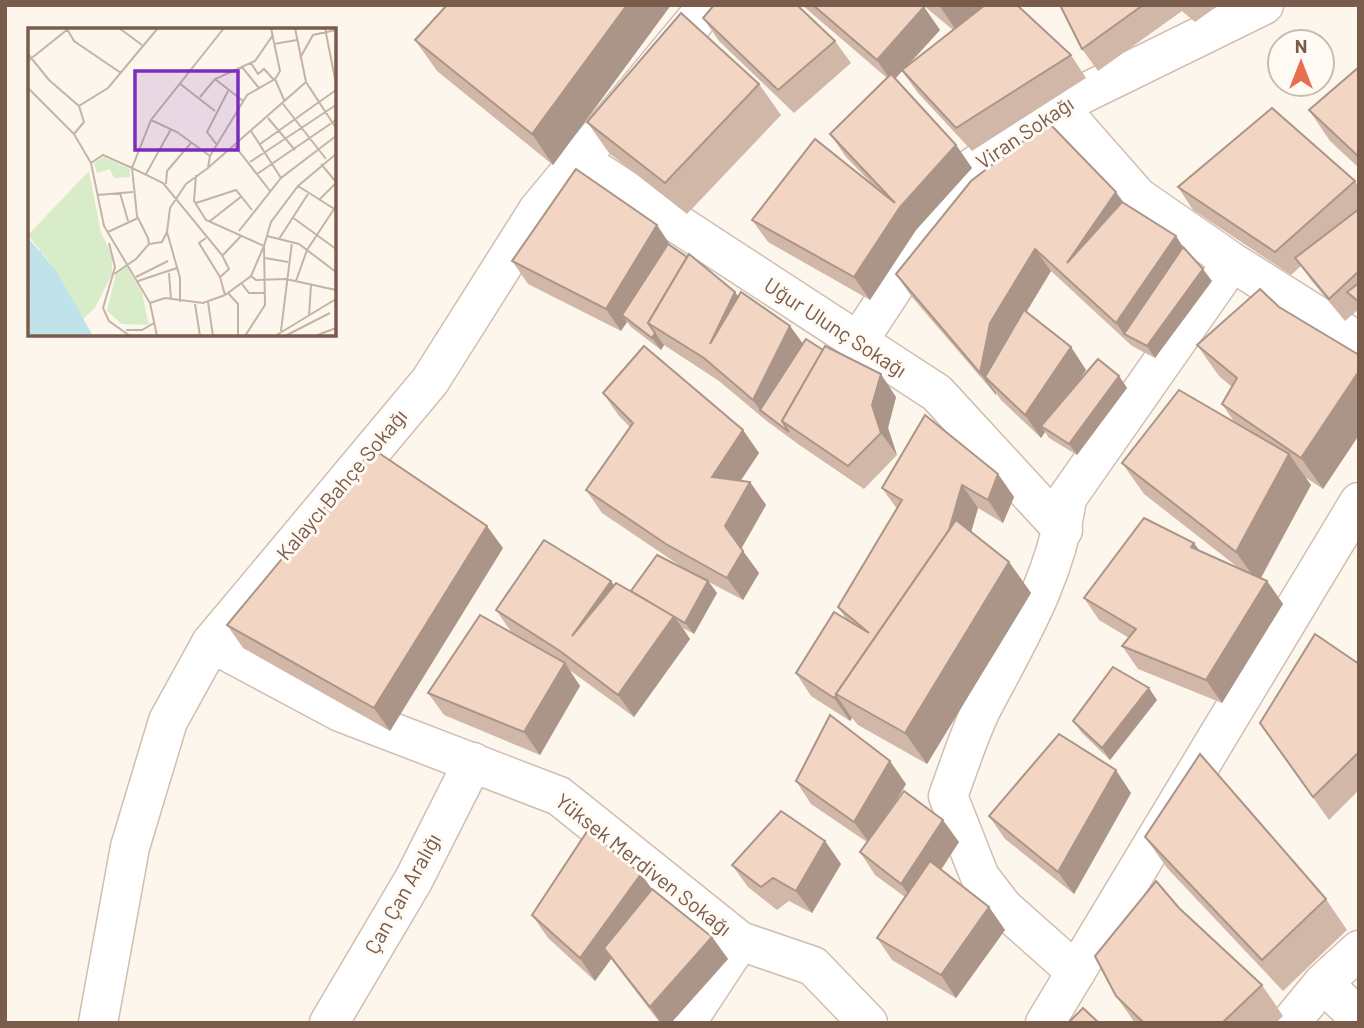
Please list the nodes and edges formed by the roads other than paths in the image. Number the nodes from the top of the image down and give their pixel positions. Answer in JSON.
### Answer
{"nodes":[{"id":1,"x":708,"y":5,"type":"edge"},
{"id":2,"x":1264,"y":5,"type":"edge"},
{"id":3,"x":1058,"y":106,"type":"junction"},
{"id":4,"x":578,"y":159,"type":"junction"},
{"id":5,"x":1231,"y":262,"type":"junction"},
{"id":6,"x":1359,"y":342,"type":"edge"},
{"id":7,"x":857,"y":343,"type":"junction"},
{"id":8,"x":1359,"y":502,"type":"edge"},
{"id":9,"x":1063,"y":530,"type":"junction"},
{"id":10,"x":211,"y":643,"type":"junction"},
{"id":11,"x":473,"y":762,"type":"junction"},
{"id":12,"x":740,"y":941,"type":"junction"},
{"id":13,"x":1359,"y":950,"type":"edge"},
{"id":14,"x":1076,"y":972,"type":"junction"},
{"id":15,"x":1323,"y":984,"type":"junction"},
{"id":16,"x":1359,"y":1018,"type":"edge"},
{"id":17,"x":98,"y":1023,"type":"edge"},
{"id":18,"x":329,"y":1023,"type":"edge"},
{"id":19,"x":686,"y":1023,"type":"edge"},
{"id":20,"x":867,"y":1023,"type":"edge"},
{"id":21,"x":1045,"y":1023,"type":"edge"},
{"id":22,"x":1290,"y":1023,"type":"edge"}],
"edges":[{"from":1,"to":4,"type":"street","name":"Kalaycı Bahçe Sokağı"},
{"from":2,"to":3,"type":"street","name":"Viran Sokağı"},
{"from":3,"to":5,"type":"street"},
{"from":3,"to":7,"type":"street","name":"Viran Sokağı"},
{"from":4,"to":7,"type":"street","name":"Uğur Ulunç Sokağı"},
{"from":4,"to":10,"type":"street","name":"Kalaycı Bahçe Sokağı"},
{"from":5,"to":6,"type":"street"},
{"from":5,"to":9,"type":"street"},
{"from":7,"to":9,"type":"street","name":"Uğur Ulunç Sokağı"},
{"from":8,"to":14,"type":"street"},
{"from":9,"to":14,"type":"street"},
{"from":10,"to":11,"type":"street","name":"Yüksek Merdiven Sokağı"},
{"from":10,"to":17,"type":"street","name":"Kalaycı Bahçe Sokağı"},
{"from":11,"to":12,"type":"street","name":"Yüksek Merdiven Sokağı"},
{"from":11,"to":18,"type":"street","name":"Çan Çan Aralığı"},
{"from":12,"to":19,"type":"street"},
{"from":12,"to":20,"type":"street","name":"Yüksek Merdiven Sokağı"},
{"from":13,"to":15,"type":"street"},
{"from":14,"to":21,"type":"street"},
{"from":15,"to":16,"type":"street"},
{"from":15,"to":22,"type":"street"}]}
